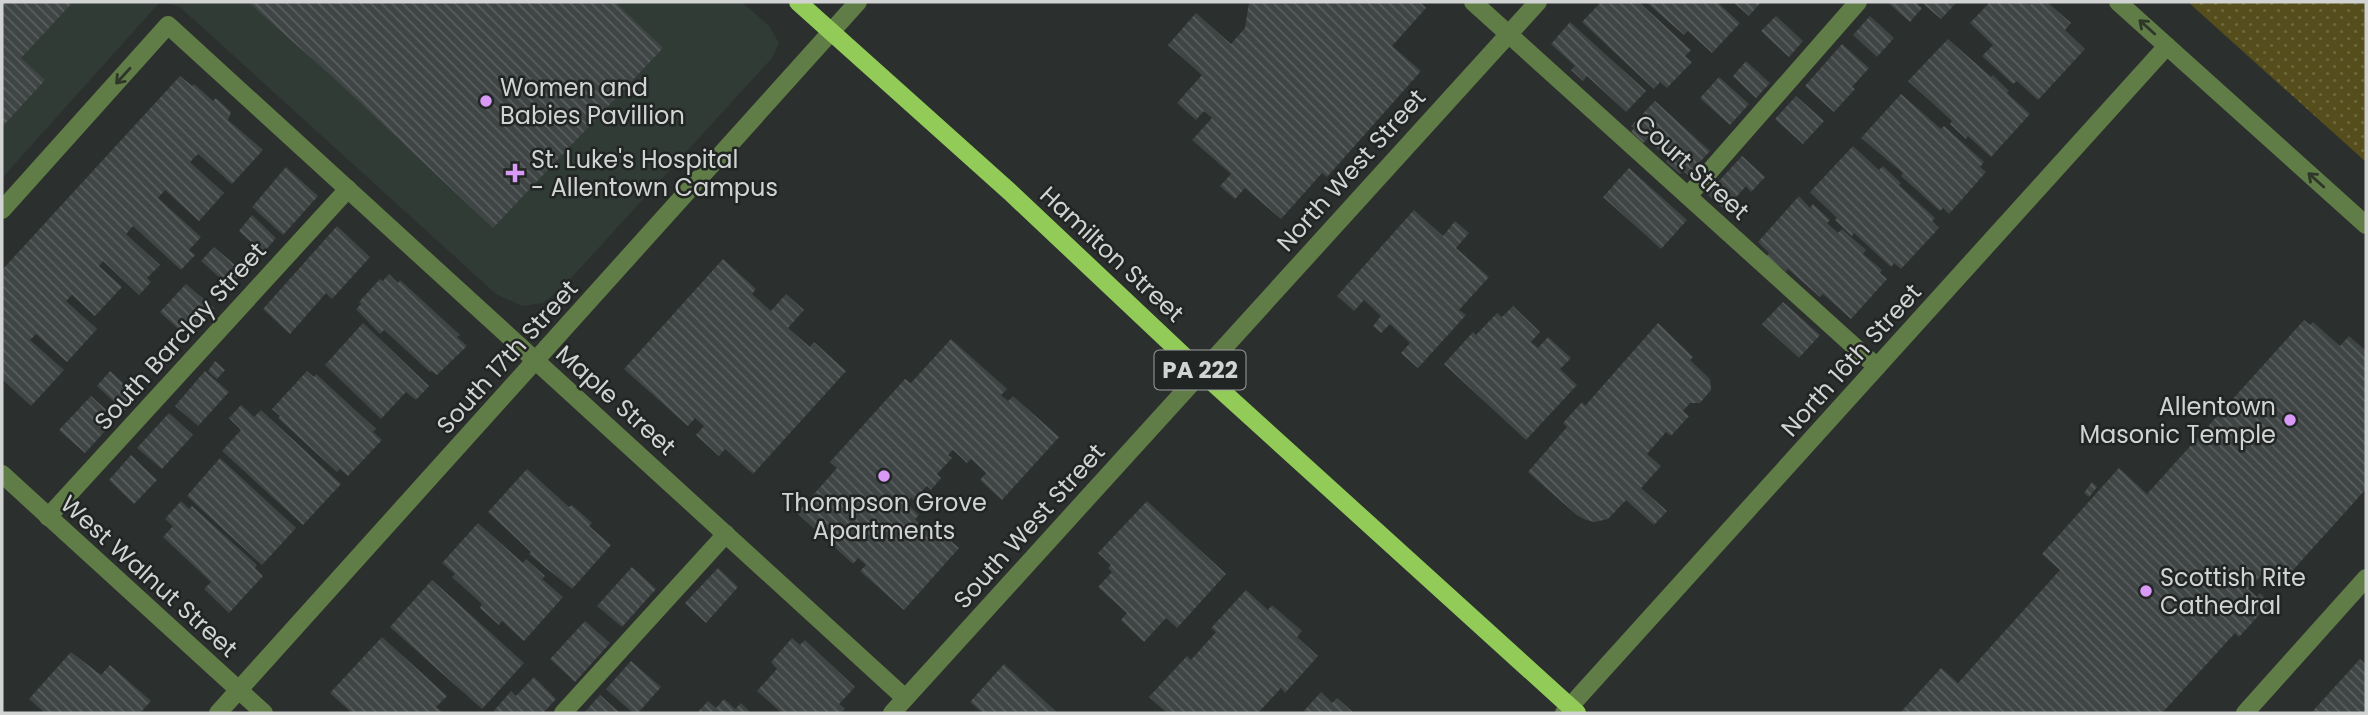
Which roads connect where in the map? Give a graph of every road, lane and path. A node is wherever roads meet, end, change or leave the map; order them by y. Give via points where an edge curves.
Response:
1 (798, 2) edge
2 (858, 2) edge
3 (1473, 2) edge
4 (1538, 2) edge
5 (1858, 2) edge
6 (2119, 2) edge
7 (831, 32) junction
8 (1509, 34) junction
9 (2167, 46) junction
10 (348, 189) junction
11 (1688, 196) junction
12 (2, 210) edge
13 (2366, 225) edge
14 (536, 361) junction
15 (1877, 367) junction
16 (1201, 372) junction
17 (2, 474) edge
18 (48, 517) junction
19 (726, 534) junction
20 (2366, 578) edge
21 (239, 690) junction
22 (905, 698) junction
23 (1571, 711) edge
24 (2253, 711) edge
25 (218, 713) edge
26 (264, 713) edge
27 (563, 713) edge
28 (892, 713) edge

1 - 7 main road, Hamilton Street / PA 222
2 - 7 street, South 17th Street
3 - 8 street, Court Street
4 - 8 street, North West Street
5 - 11 street
9 -> 6 street
7 - 14 street, South 17th Street
7 - 16 main road, Hamilton Street / PA 222
8 - 11 street, Court Street
8 - 16 street, North West Street
13 -> 9 street
9 - 15 street, North 16th Street
10 -> 12 street, Maple Street via 168,25
10 - 14 street, Maple Street
10 - 18 street, South Barclay Street
11 - 15 street, Court Street
14 - 19 street, Maple Street
14 - 21 street, South 17th Street
15 - 23 street, North 16th Street
16 - 22 street, South West Street
16 - 23 main road, Hamilton Street / PA 222
17 - 18 street, West Walnut Street
18 - 21 street, West Walnut Street
19 - 22 street, Maple Street
19 - 27 street
20 - 24 street
21 - 25 street, South 17th Street
21 - 26 street, West Walnut Street
22 - 28 street, South West Street

